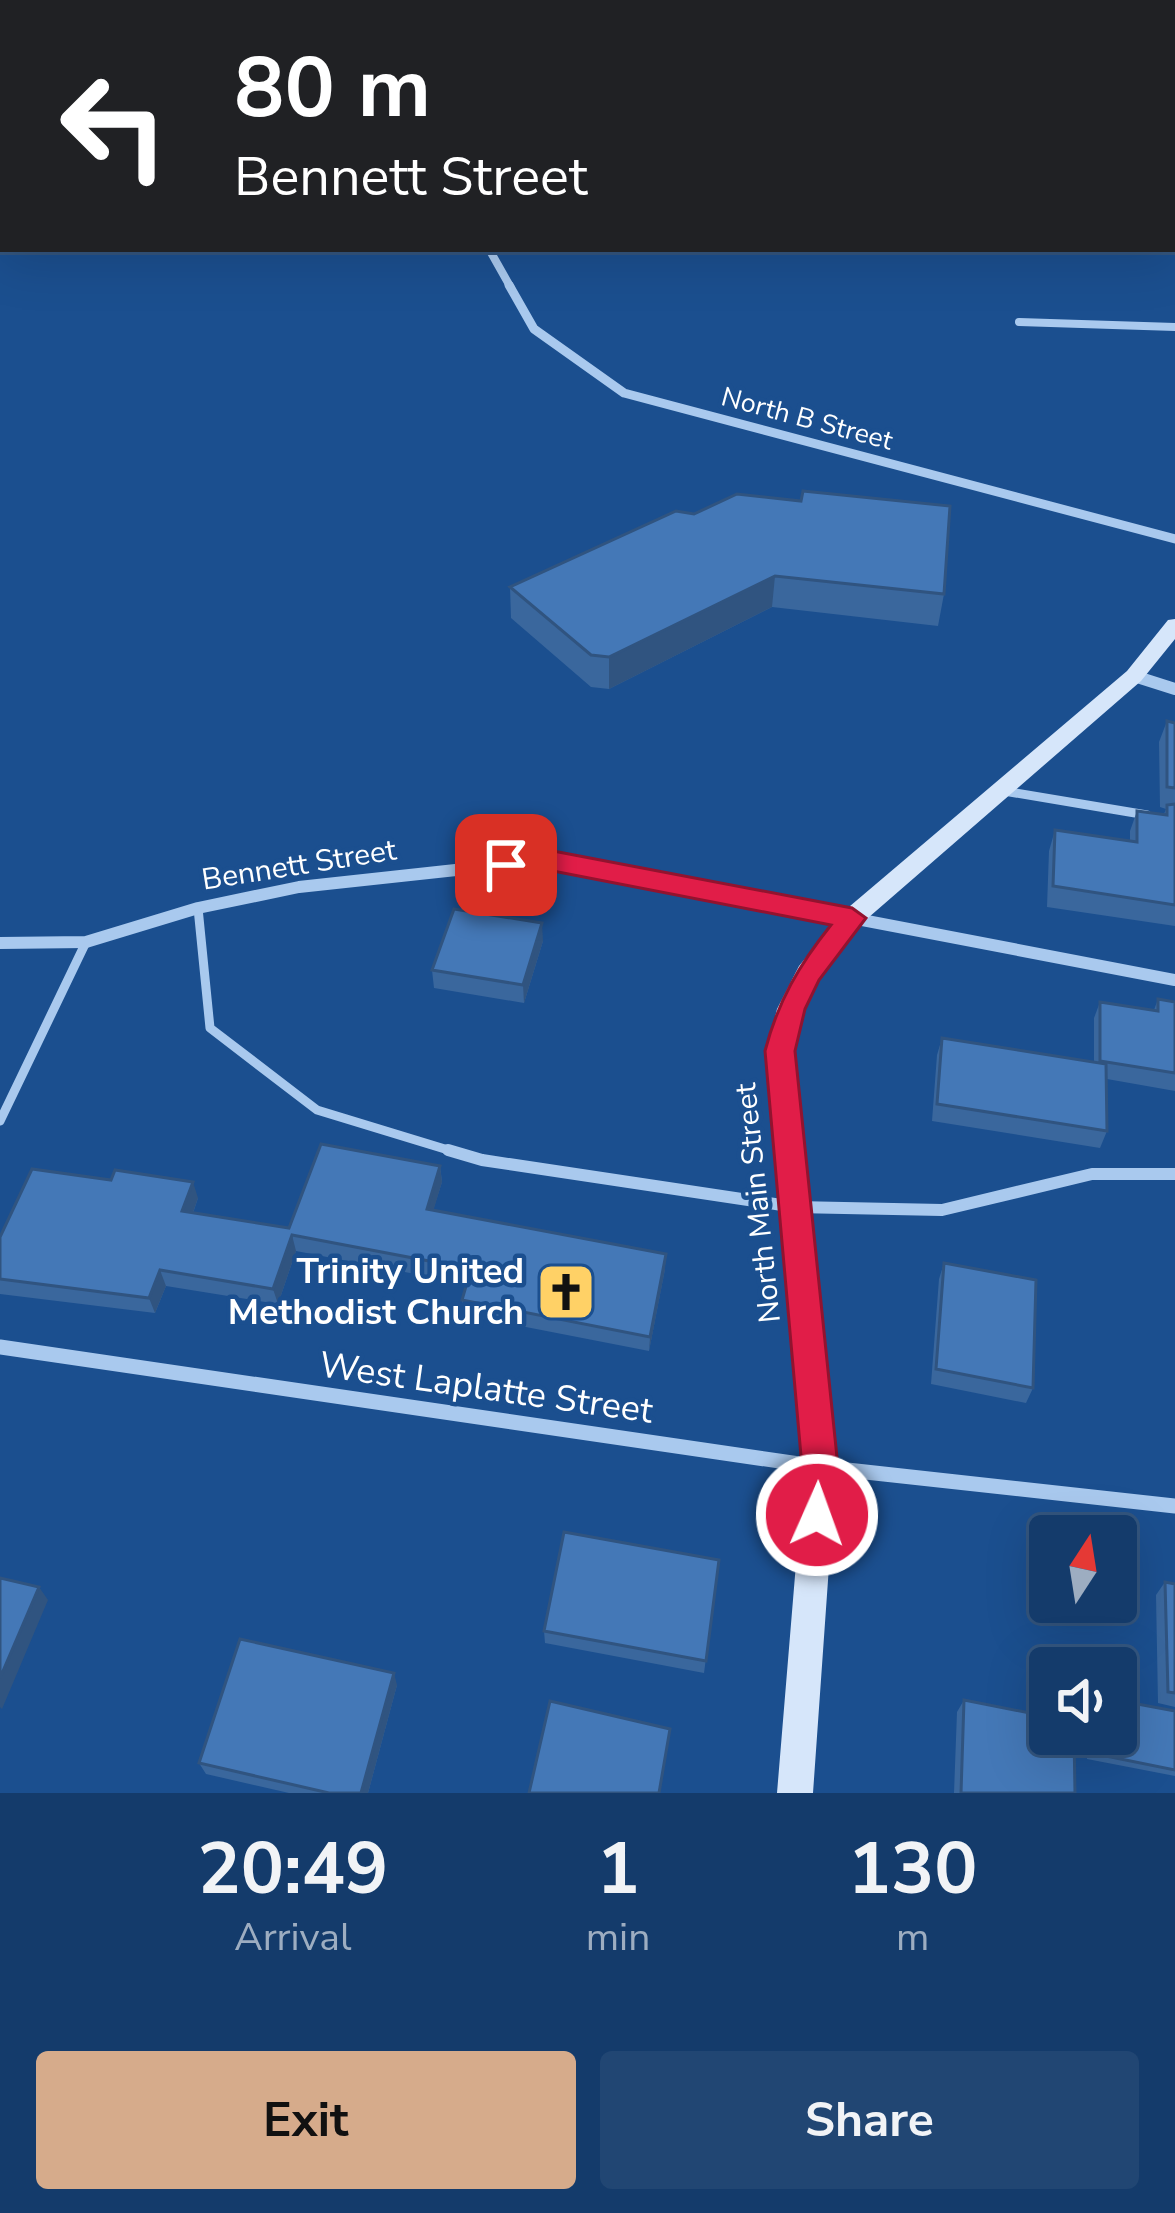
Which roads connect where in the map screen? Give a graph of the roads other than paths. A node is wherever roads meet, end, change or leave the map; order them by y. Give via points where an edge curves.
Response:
1 (491, 252) edge
2 (1019, 322) dead end
3 (1175, 327) edge
4 (1175, 539) edge
5 (1175, 626) edge
6 (1133, 676) junction
7 (1175, 688) edge
8 (1004, 791) junction
9 (1154, 816) edge
10 (198, 908) junction
11 (852, 918) junction
12 (86, 942) junction
13 (0, 943) edge
14 (1175, 980) edge
15 (0, 1121) edge
16 (1175, 1174) edge
17 (795, 1207) junction
18 (0, 1347) edge
19 (820, 1467) junction
20 (1175, 1506) edge
21 (795, 1793) edge

1 - 4 street, North B Street via 534,329 624,393
2 - 3 lane
5 - 6 main road, North Main Street
6 - 7 street
6 - 8 main road, North Main Street
8 - 9 lane
8 - 11 main road, North Main Street
10 - 11 street, Bennett Street via 299,886 548,860
10 - 12 street, Bennett Street
10 - 17 lane via 210,1028 317,1110 482,1160
11 - 14 street, Bennett Street
11 - 17 main road, North Main Street via 808,974 780,1051
12 - 13 street, Bennett Street
12 - 15 lane
16 - 17 lane via 1092,1174 942,1210
17 - 19 main road, North Main Street
18 - 19 street, West Laplatte Street
19 - 20 street, West Laplatte Street
19 - 21 main road, North Main Street

